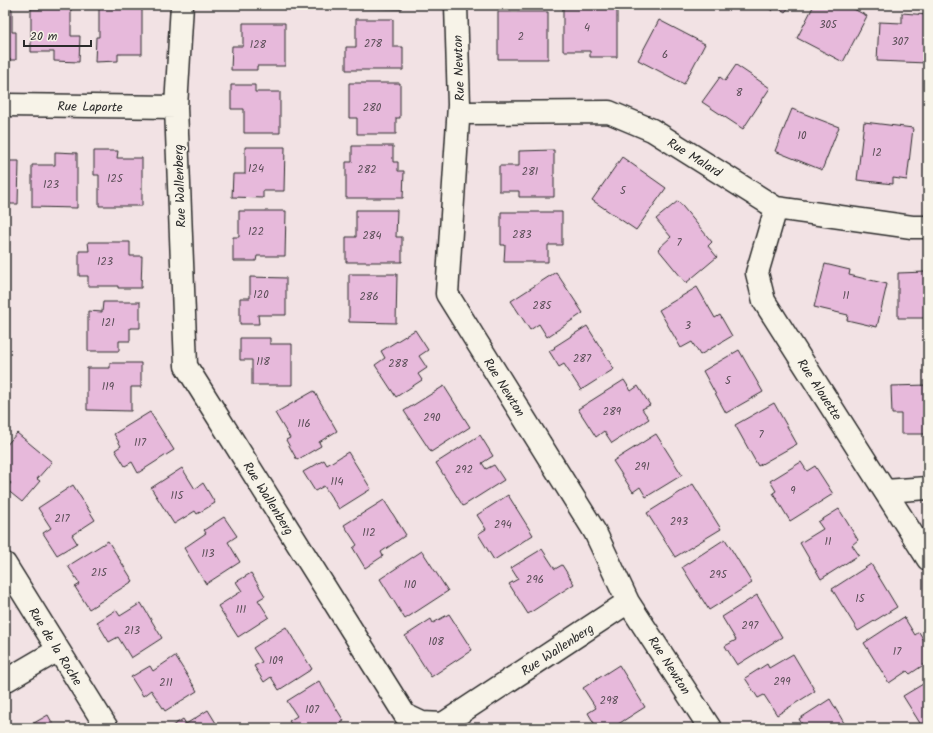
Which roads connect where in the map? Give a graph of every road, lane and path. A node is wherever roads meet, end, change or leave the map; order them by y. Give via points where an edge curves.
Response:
1 (182, 5) edge
2 (456, 5) edge
3 (5, 105) edge
4 (176, 107) junction
5 (459, 113) junction
6 (776, 208) junction
7 (928, 227) edge
8 (928, 488) edge
9 (885, 491) junction
10 (928, 559) edge
11 (5, 564) edge
12 (628, 602) junction
13 (58, 650) junction
14 (5, 681) edge
15 (107, 728) edge
16 (710, 728) edge

1 - 4 street, Rue Wallenberg
2 - 5 street, Rue Newton
3 - 4 street, Rue Laporte
4 - 12 street, Rue Wallenberg via 186,366 405,715 422,722 443,724
5 - 6 street, Rue Malard via 609,112 652,130
5 - 12 street, Rue Newton via 447,294 595,532
6 - 7 street, Rue Malard
6 - 9 street, Rue Alouette via 757,273 764,301
8 - 9 street
9 - 10 street, Rue Alouette
11 - 13 street, Rue de la Roche
12 - 16 street, Rue Newton
13 - 14 street
13 - 15 street, Rue de la Roche

